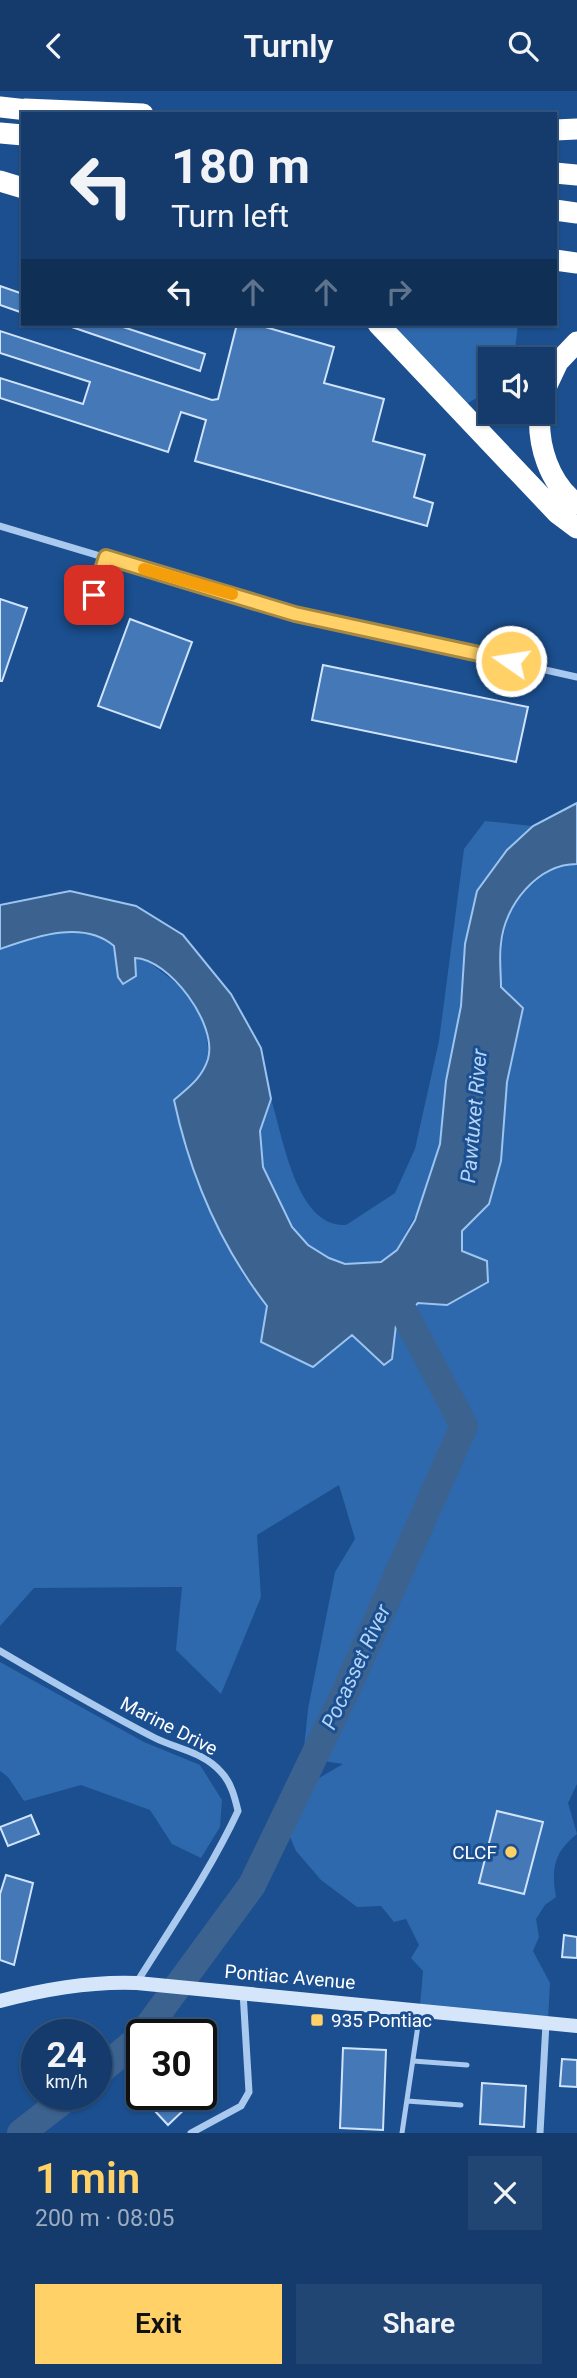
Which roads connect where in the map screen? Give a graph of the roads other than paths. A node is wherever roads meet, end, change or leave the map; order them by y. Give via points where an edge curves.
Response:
1 (0, 107) edge
2 (25, 109) junction
3 (44, 112) edge
4 (96, 112) edge
5 (577, 129) edge
6 (557, 130) edge
7 (0, 133) edge
8 (21, 135) edge
9 (557, 173) edge
10 (577, 176) edge
11 (0, 181) edge
12 (21, 186) edge
13 (557, 209) edge
14 (577, 213) edge
15 (557, 260) edge
16 (577, 263) edge
17 (380, 326) edge
18 (577, 342) edge
19 (555, 368) edge
20 (540, 424) edge
21 (577, 505) edge
22 (0, 526) edge
23 (577, 528) edge
24 (106, 557) junction
25 (94, 595) dead end
26 (577, 677) edge
27 (0, 1651) edge
28 (137, 1983) junction
29 (243, 1992) junction
30 (0, 2001) edge
31 (420, 2009) junction
32 (546, 2022) junction
33 (577, 2025) edge
34 (413, 2061) junction
35 (467, 2065) dead end
36 (407, 2101) junction
37 (461, 2105) dead end
38 (191, 2133) edge
39 (402, 2133) edge
40 (540, 2133) edge

1 - 2 highway
2 - 3 highway
2 - 4 highway
5 - 6 highway
7 - 8 highway
9 - 10 highway
11 - 12 highway
13 - 14 highway
15 - 16 highway
17 - 23 highway via 557,513
18 - 19 highway
20 - 21 highway via 547,462
22 - 24 street
24 - 25 lane
24 - 26 street via 295,614
27 - 28 street, Marine Drive via 118,1719 204,1757 222,1772 233,1791 238,1811 230,1829
28 - 29 main road, Pontiac Avenue
28 - 30 main road, Pontiac Avenue via 84,1984
29 - 31 main road, Pontiac Avenue
29 - 38 street via 250,2092 241,2106
31 - 32 main road, Pontiac Avenue
31 - 34 lane
32 - 33 main road, Pontiac Avenue
32 - 40 street
34 - 35 lane
34 - 36 lane
36 - 37 lane
36 - 39 lane

